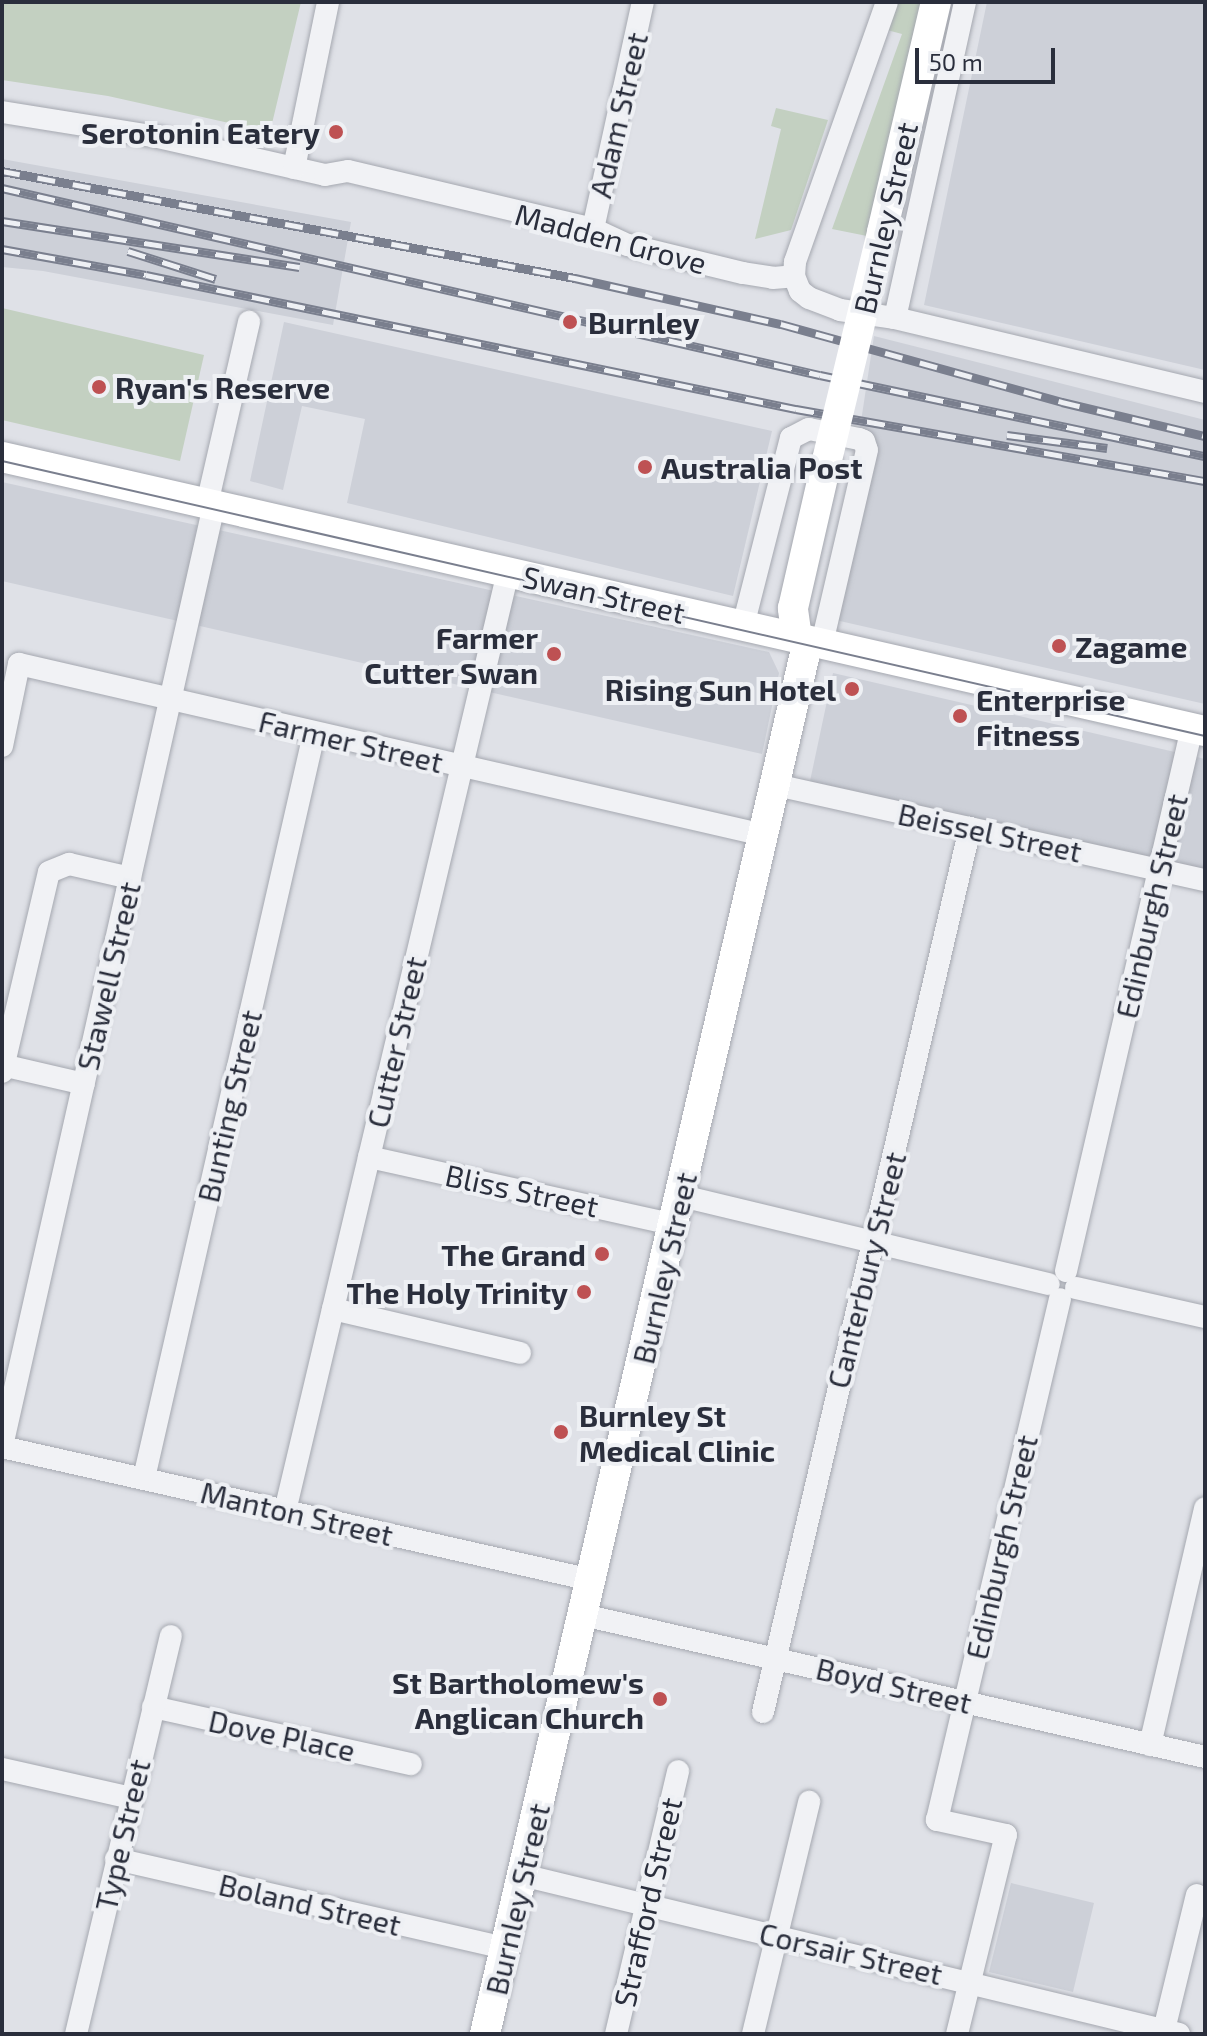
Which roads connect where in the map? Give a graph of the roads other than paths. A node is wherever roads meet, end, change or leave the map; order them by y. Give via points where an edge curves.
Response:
1 (328, 2) edge
2 (643, 2) edge
3 (887, 2) edge
4 (936, 2) edge
5 (965, 2) edge
6 (2, 112) edge
7 (294, 168) junction
8 (593, 229) junction
9 (794, 276) junction
10 (895, 318) junction
11 (249, 322) dead end
12 (1205, 392) edge
13 (2, 457) edge
14 (210, 504) junction
15 (508, 572) junction
16 (743, 626) junction
17 (809, 641) junction
18 (170, 699) junction
19 (1198, 730) edge
20 (314, 734) junction
21 (2, 746) edge
22 (461, 766) junction
23 (776, 785) junction
24 (970, 828) junction
25 (764, 835) junction
26 (1159, 869) junction
27 (130, 878) junction
28 (1205, 880) edge
29 (3, 1067) edge
30 (84, 1084) junction
31 (369, 1157) junction
32 (679, 1210) junction
33 (874, 1243) junction
34 (1063, 1286) junction
35 (333, 1309) junction
36 (1205, 1317) edge
37 (520, 1353) dead end
38 (2, 1447) edge
39 (144, 1478) junction
40 (1205, 1508) edge
41 (285, 1511) junction
42 (591, 1580) junction
43 (583, 1615) junction
44 (171, 1636) dead end
45 (774, 1657) junction
46 (965, 1701) junction
47 (153, 1707) junction
48 (763, 1712) dead end
49 (1150, 1745) junction
50 (1205, 1757) edge
51 (411, 1764) dead end
52 (2, 1769) edge
53 (678, 1771) dead end
54 (132, 1798) junction
55 (809, 1802) dead end
56 (116, 1859) junction
57 (522, 1875) junction
58 (1197, 1895) dead end
59 (645, 1904) junction
60 (777, 1936) junction
61 (505, 1948) junction
62 (969, 1982) junction
63 (1169, 2033) edge
64 (76, 2034) edge
65 (485, 2034) edge
66 (616, 2034) edge
67 (753, 2034) edge
68 (957, 2034) edge

1 - 7 street
2 - 8 street, Adam Street
3 - 9 street, Burnley Street
4 - 17 main road, Burnley Street, bridge via 793,608
5 - 10 street, Burnley Street
6 - 7 street, Madden Grove via 115,128
7 - 8 street, Madden Grove via 325,175 348,171
8 - 9 street, Madden Grove via 628,245 743,273
9 - 10 street via 803,294 820,303
10 - 12 street
11 - 14 street, Stawell Street
13 - 14 main road, Swan Street
14 - 15 main road, Swan Street
14 - 18 street, Stawell Street
15 - 16 main road, Swan Street
15 - 22 street, Cutter Street
16 - 17 main road, Swan Street
16 - 17 street, Burnley Street via 791,438 809,429 859,439 867,450
17 - 19 main road, Swan Street
17 - 23 main road, Burnley Street
18 - 20 street, Farmer Street
18 - 21 street, Farmer Street via 19,664
18 - 27 street, Stawell Street
19 - 26 street, Edinburgh Street
20 - 22 street, Farmer Street
20 - 39 street, Bunting Street
22 - 25 street, Farmer Street
22 - 31 street, Cutter Street
23 - 24 street, Beissel Street
23 - 25 main road, Burnley Street
24 - 26 street, Beissel Street
24 - 33 street, Canterbury Street
25 - 32 main road, Burnley Street
26 - 28 street, Beissel Street
26 - 34 street, Edinburgh Street
27 - 29 street via 69,864 49,872
27 - 30 street, Stawell Street
29 - 30 street
30 - 38 street, Stawell Street
31 - 32 street, Bliss Street
31 - 35 street, Cutter Street
32 - 33 street, Bliss Street
32 - 42 main road, Burnley Street
33 - 34 street, Bliss Street
33 - 45 street, Canterbury Street
34 - 36 street, Bliss Street
34 - 46 street, Edinburgh Street
35 - 37 street
35 - 41 street, Cutter Street
38 - 39 street, Manton Street
39 - 41 street, Manton Street
40 - 49 street
41 - 42 street, Manton Street
42 - 43 main road, Burnley Street
43 - 45 street, Boyd Street
43 - 57 main road, Burnley Street
44 - 47 street, Type Street
45 - 46 street, Boyd Street
45 - 48 street, Canterbury Street
46 - 49 street, Boyd Street
46 - 62 street, Edinburgh Street via 937,1820 1006,1835
47 - 51 street, Dove Place
47 - 54 street, Type Street
49 - 50 street, Boyd Street
52 - 54 street
53 - 59 street, Strafford Street
54 - 56 street, Type Street
55 - 60 street
56 - 61 street, Boland Street
56 - 64 street, Type Street
57 - 59 street, Corsair Street
57 - 61 main road, Burnley Street
58 - 63 street
59 - 60 street, Corsair Street
59 - 66 street, Strafford Street
60 - 62 street, Corsair Street
60 - 67 street
61 - 65 main road, Burnley Street
62 - 63 street, Corsair Street
62 - 68 street

